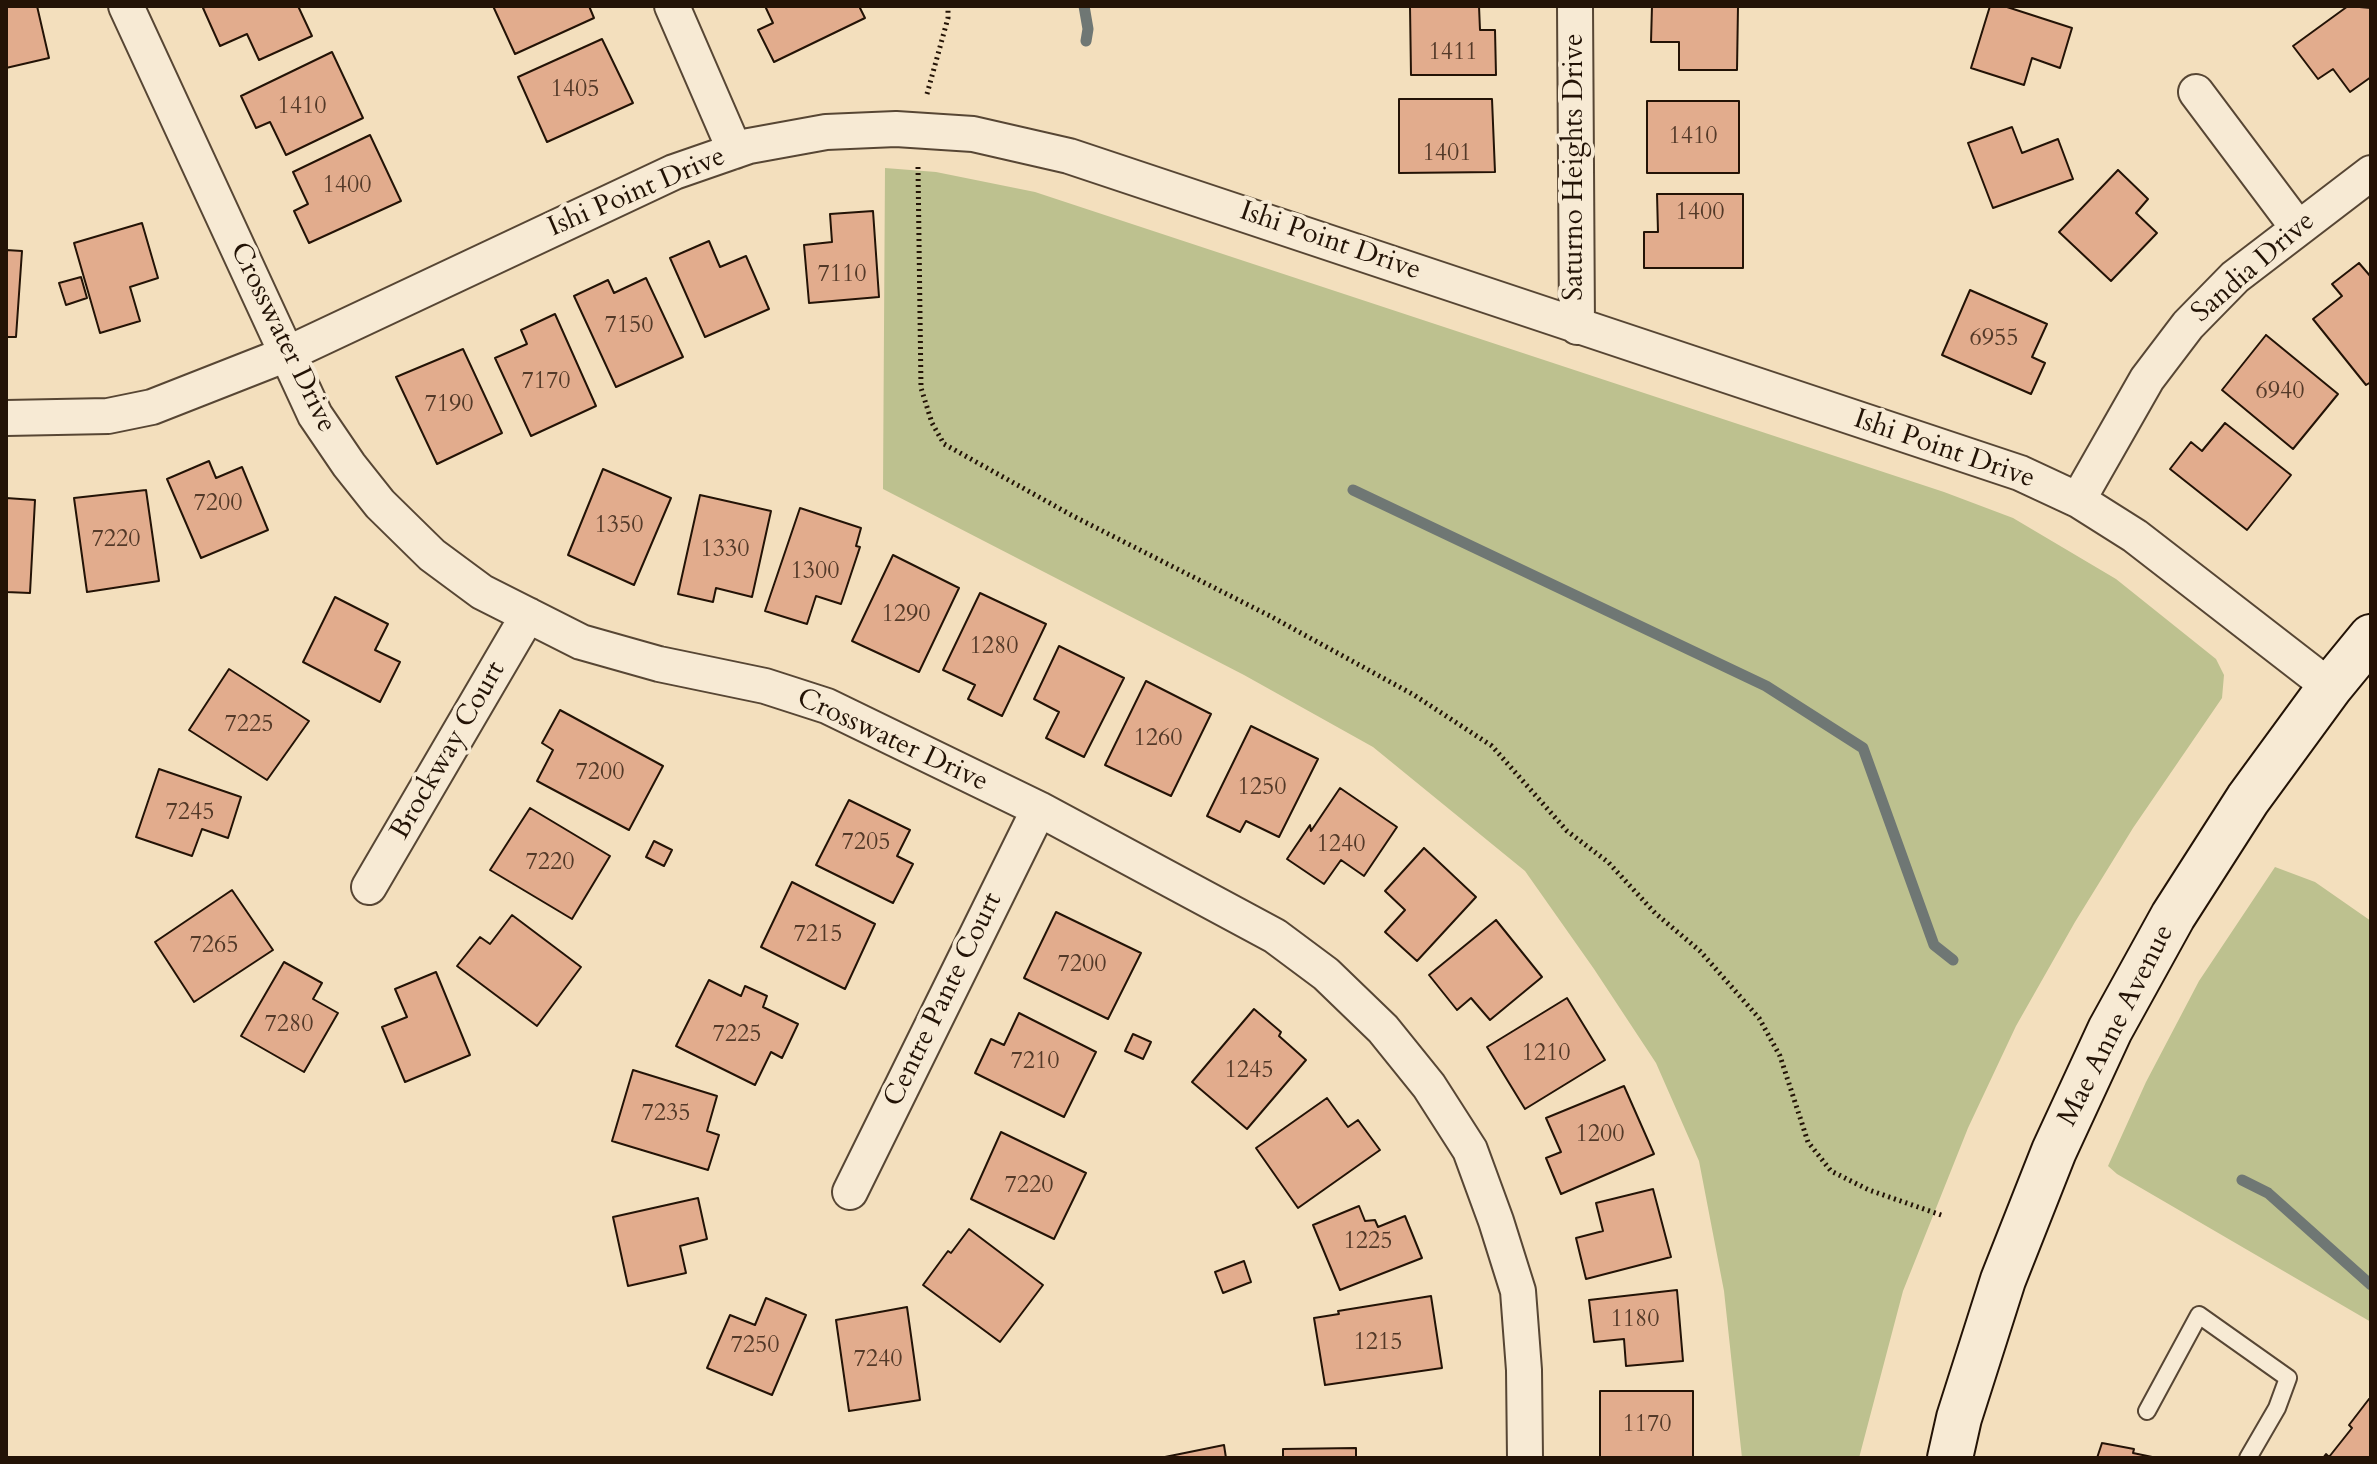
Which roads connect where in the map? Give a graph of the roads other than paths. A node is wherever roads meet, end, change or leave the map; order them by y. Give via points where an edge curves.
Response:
1 (126, 6) edge
2 (672, 6) edge
3 (1575, 6) edge
4 (2196, 92) dead end
5 (735, 151) junction
6 (2371, 173) edge
7 (2298, 228) junction
8 (1577, 327) junction
9 (287, 354) junction
10 (6, 418) edge
11 (2078, 500) junction
12 (528, 615) junction
13 (2371, 637) edge
14 (2330, 687) junction
15 (1039, 809) junction
16 (369, 887) dead end
17 (850, 1192) dead end
18 (2147, 1411) dead end
19 (1525, 1458) edge
20 (1950, 1458) edge
21 (2248, 1458) edge

1 - 9 street, Crosswater Drive
2 - 5 street
3 - 8 street, Saturno Heights Drive
4 - 7 street
5 - 8 street, Ishi Point Drive via 826,132 973,134 1069,156
5 - 9 street, Ishi Point Drive via 674,172
6 - 7 street, Sandia Drive
7 - 11 street, Sandia Drive via 2235,277 2188,325 2147,379
8 - 11 street, Ishi Point Drive via 2020,473
9 - 10 street, Ishi Point Drive via 152,407 108,416
9 - 12 street, Crosswater Drive via 315,415 380,504 432,555 482,592
11 - 14 street, Ishi Point Drive via 2135,536
12 - 15 street, Crosswater Drive via 581,642 827,706
12 - 16 street, Brockway Court
13 - 14 main road, Mae Anne Avenue
14 - 20 main road, Mae Anne Avenue via 2248,799 2173,916 2110,1030 2003,1280
15 - 17 street, Centre Pante Court
15 - 19 street, Crosswater Drive via 1275,936 1326,974 1383,1029 1429,1086 1470,1150 1518,1291
18 - 21 lane via 2199,1315 2288,1378

